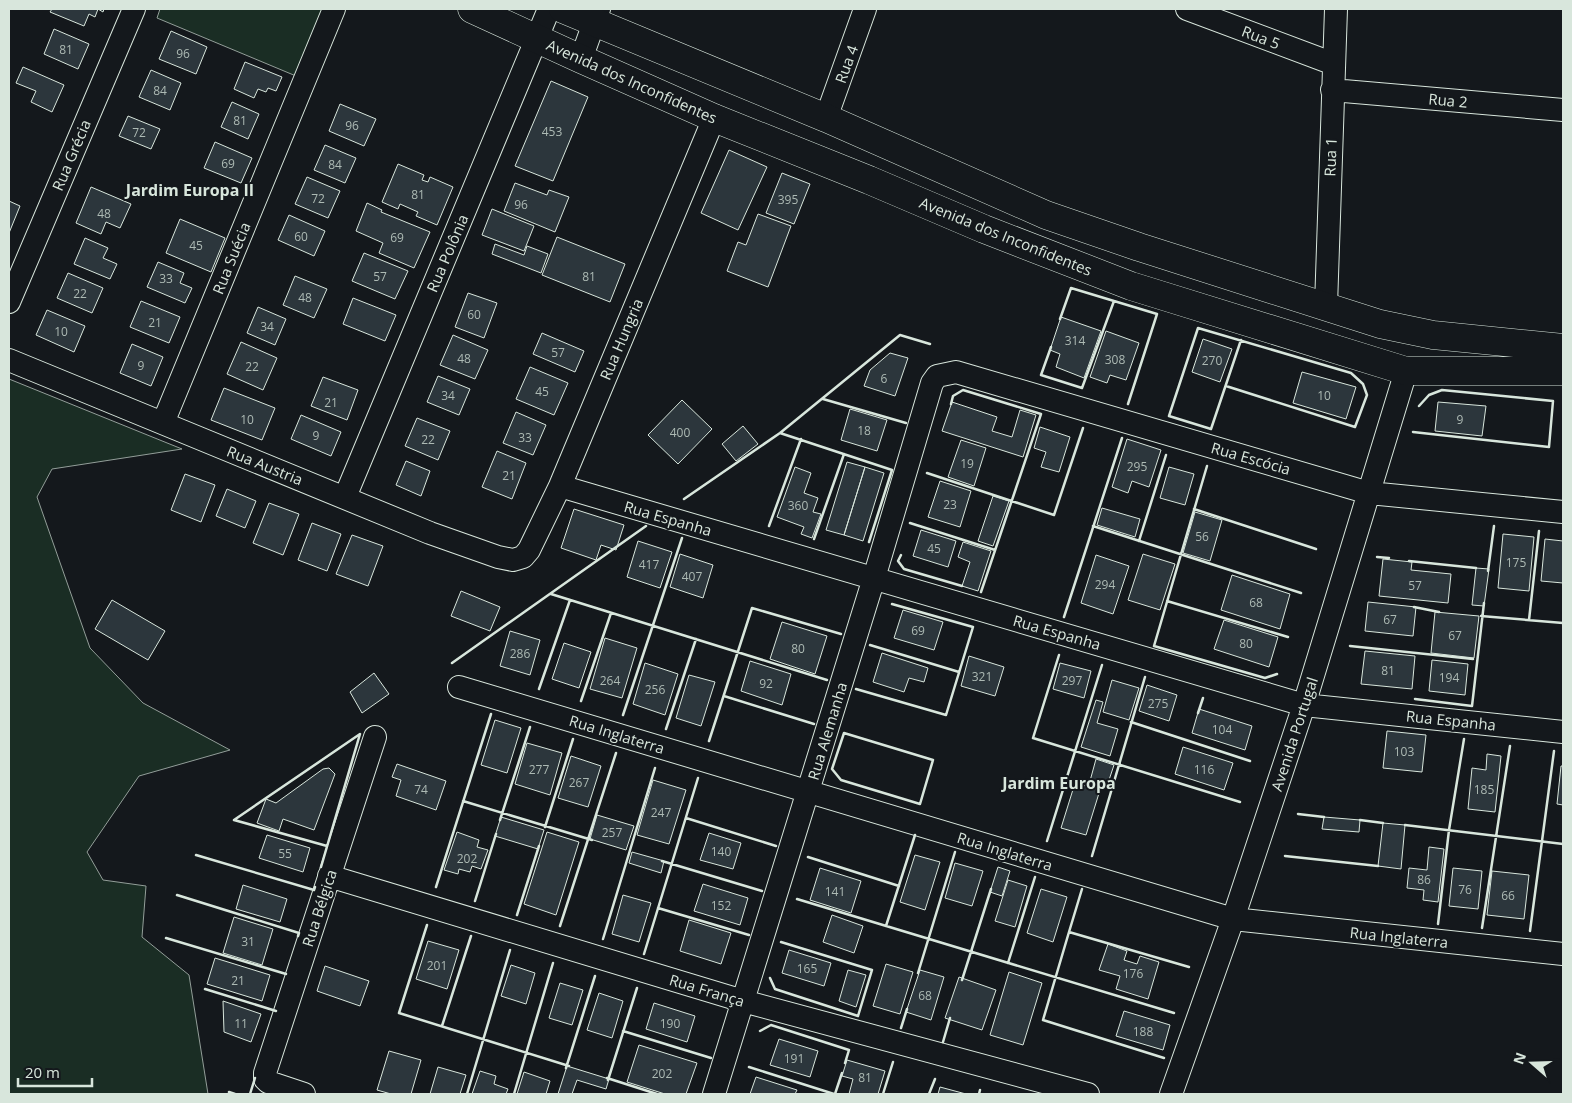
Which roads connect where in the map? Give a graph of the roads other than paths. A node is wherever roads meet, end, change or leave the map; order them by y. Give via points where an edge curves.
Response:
1 (134, 9) edge
2 (334, 9) edge
3 (472, 9) edge
4 (549, 9) edge
5 (563, 9) edge
6 (865, 9) edge
7 (1187, 9) edge
8 (1336, 9) edge
9 (597, 15) edge
10 (536, 38) junction
11 (581, 59) junction
12 (1334, 64) junction
13 (1332, 90) junction
14 (1563, 110) edge
15 (714, 118) junction
16 (826, 118) junction
17 (9, 302) edge
18 (1326, 306) junction
19 (1563, 348) edge
20 (9, 360) edge
21 (1406, 371) junction
22 (1563, 371) edge
23 (945, 373) joint
24 (163, 423) junction
25 (560, 486) junction
26 (1369, 492) junction
27 (345, 497) junction
28 (1563, 512) edge
29 (523, 557) joint
30 (874, 578) junction
31 (459, 687) dead end
32 (1304, 705) junction
33 (1563, 732) edge
34 (375, 737) dead end
35 (808, 792) junction
36 (329, 876) junction
37 (1233, 919) junction
38 (1563, 954) edge
39 (743, 1001) junction
40 (304, 1094) edge
41 (714, 1094) edge
42 (1088, 1094) edge
43 (1171, 1094) edge

1 - 17 street, Rua Grécia
2 - 24 street, Rua Suécia
3 - 10 street, Avenida dos Inconfidentes
4 - 10 street, Rua Polônia
5 - 9 street
6 - 16 street, Rua 4
7 - 12 street, Rua 5
8 - 12 street, Rua 1
9 - 11 street
9 - 16 street
10 - 11 street, Avenida dos Inconfidentes
10 - 27 street, Rua Polônia
11 - 15 street, Avenida dos Inconfidentes
12 - 13 street, Rua 1
13 - 14 street, Rua 2
13 - 18 street, Rua 1
15 - 21 street, Avenida dos Inconfidentes via 1131,286
15 - 25 street, Rua Hungria
16 - 18 street via 1046,215
18 - 19 street via 1380,324 1433,335
20 - 24 street, Rua Austria
21 - 22 street, Avenida dos Inconfidentes
21 - 26 street, Avenida Portugal
23 - 26 street, Rua Escócia via 956,372
23 - 30 street, Rua Alemanha via 932,383
24 - 27 street, Rua Austria
25 - 29 street, Rua Hungria
25 - 30 street, Rua Espanha
26 - 28 street, Rua Escócia
26 - 32 street, Avenida Portugal
27 - 29 street, Rua Austria via 498,557 513,560
30 - 32 street, Rua Espanha
30 - 35 street, Rua Alemanha
31 - 35 street, Rua Inglaterra
32 - 33 street, Rua Espanha
32 - 37 street, Avenida Portugal
34 - 36 street, Rua Bélgica
35 - 37 street, Rua Inglaterra
35 - 39 street, Rua Alemanha
36 - 39 street, Rua França
36 - 40 street, Rua Bélgica via 265,1073 265,1079 272,1084
37 - 38 street, Rua Inglaterra
37 - 43 street, Avenida Portugal
39 - 41 street, Rua Alemanha
39 - 42 street, Rua França

